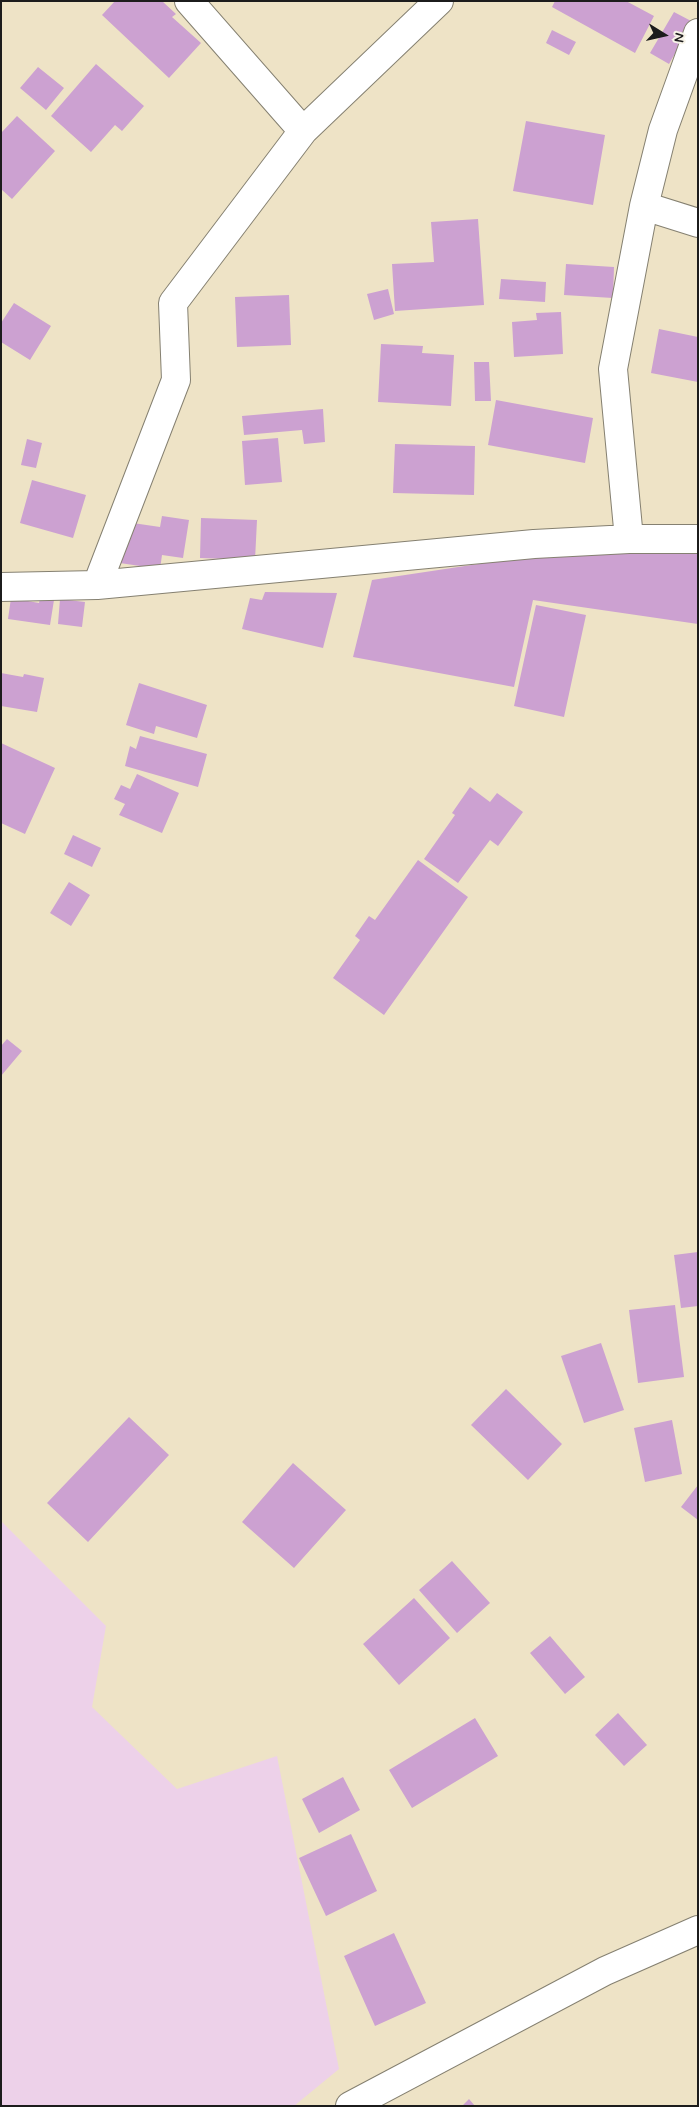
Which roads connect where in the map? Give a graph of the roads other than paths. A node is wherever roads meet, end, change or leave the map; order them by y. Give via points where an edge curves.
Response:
1 (189, 1) edge
2 (439, 1) edge
3 (698, 33) edge
4 (303, 131) junction
5 (644, 206) junction
6 (698, 223) edge
7 (629, 539) junction
8 (698, 539) edge
9 (97, 585) junction
10 (1, 587) edge
11 (698, 1930) edge
12 (350, 2106) edge

1 - 4 street
2 - 4 street
3 - 5 street via 663,130
4 - 9 street via 173,304 176,380
5 - 6 street
5 - 7 street via 613,369
7 - 8 street
7 - 9 street via 534,544
9 - 10 street
11 - 12 street via 605,1971

